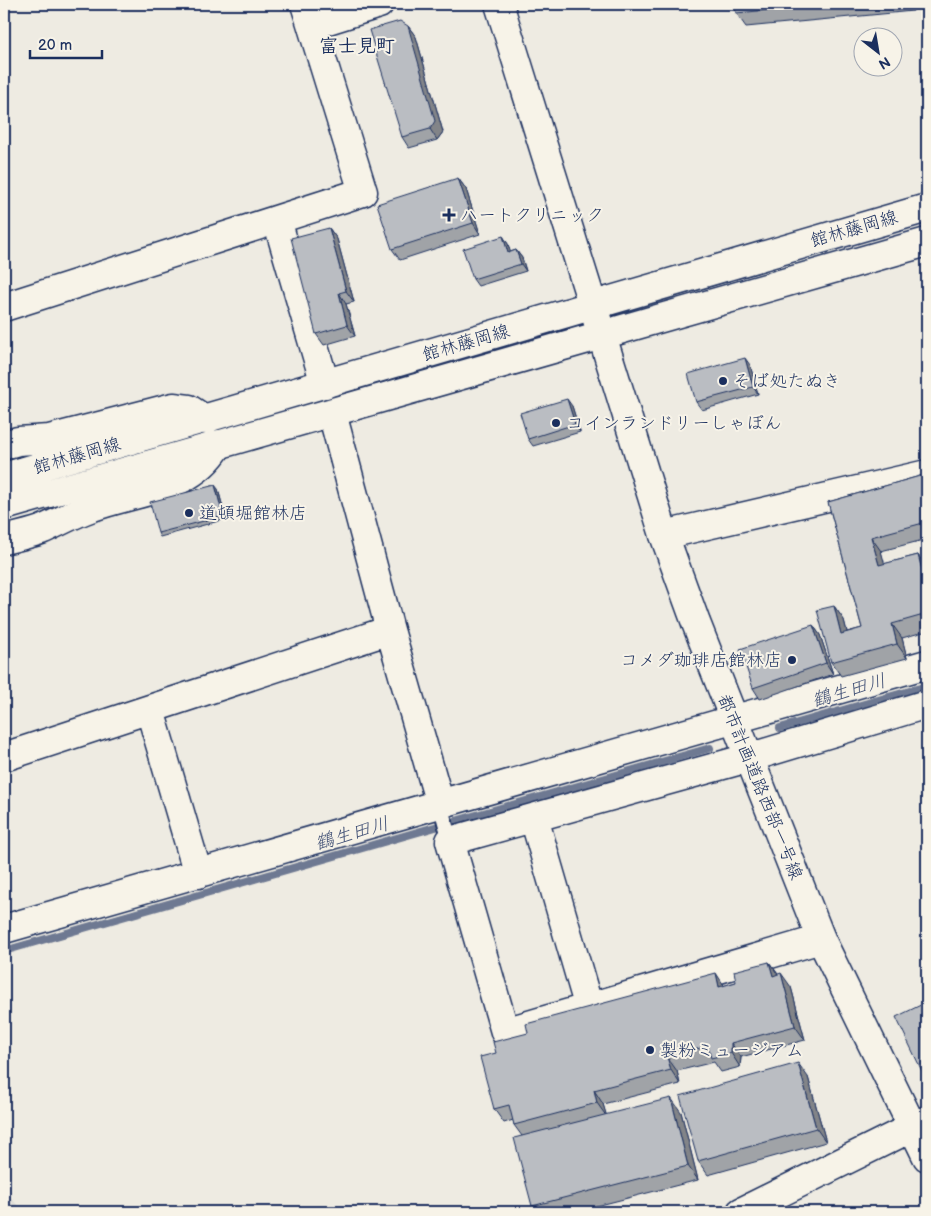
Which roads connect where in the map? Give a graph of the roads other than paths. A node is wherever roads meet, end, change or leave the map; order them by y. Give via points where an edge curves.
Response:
1 (379, 4) edge
2 (499, 4) edge
3 (309, 14) edge
4 (927, 208) edge
5 (277, 220) junction
6 (927, 242) edge
7 (592, 306) junction
8 (4, 307) edge
9 (601, 334) junction
10 (325, 384) junction
11 (332, 413) junction
12 (206, 420) junction
13 (219, 444) junction
14 (4, 445) edge
15 (927, 474) edge
16 (4, 477) edge
17 (4, 506) edge
18 (664, 535) junction
19 (4, 540) edge
20 (390, 630) junction
21 (927, 664) edge
22 (927, 704) edge
23 (150, 710) junction
24 (732, 718) junction
25 (4, 757) edge
26 (748, 758) junction
27 (441, 809) junction
28 (534, 818) junction
29 (449, 836) junction
30 (198, 874) junction
31 (4, 929) edge
32 (821, 939) junction
33 (589, 1008) junction
34 (920, 1124) edge
35 (927, 1157) edge
36 (742, 1212) edge

1 - 3 street
2 - 7 street, 都市計画道路西部一号線
3 - 5 street via 363,192
4 - 7 street, 館林藤岡線
5 - 8 street
5 - 10 street
6 - 9 street, 館林藤岡線
7 - 9 street, 都市計画道路西部一号線
7 - 10 street, 館林藤岡線
9 - 11 street, 館林藤岡線
9 - 18 street, 都市計画道路西部一号線
10 - 12 street, 館林藤岡線
11 - 13 street, 館林藤岡線
11 - 20 street
12 - 14 street via 189,409 173,407 49,439
12 - 16 street, 館林藤岡線
13 - 17 street, 館林藤岡線
13 - 19 street via 199,470 180,481 90,508 41,530
15 - 18 street
18 - 24 street, 都市計画道路西部一号線
20 - 23 street
20 - 27 street
21 - 24 street
22 - 26 street
23 - 25 street
23 - 30 street
24 - 26 street, 都市計画道路西部一号線
24 - 27 street
26 - 28 street
26 - 32 street, 都市計画道路西部一号線
27 - 29 lane
27 - 30 street
28 - 29 street
28 - 33 street
29 - 33 street via 505,1032
30 - 31 street
32 - 33 street
32 - 34 street, 都市計画道路西部一号線
34 - 35 street, 都市計画道路西部一号線
34 - 36 street

